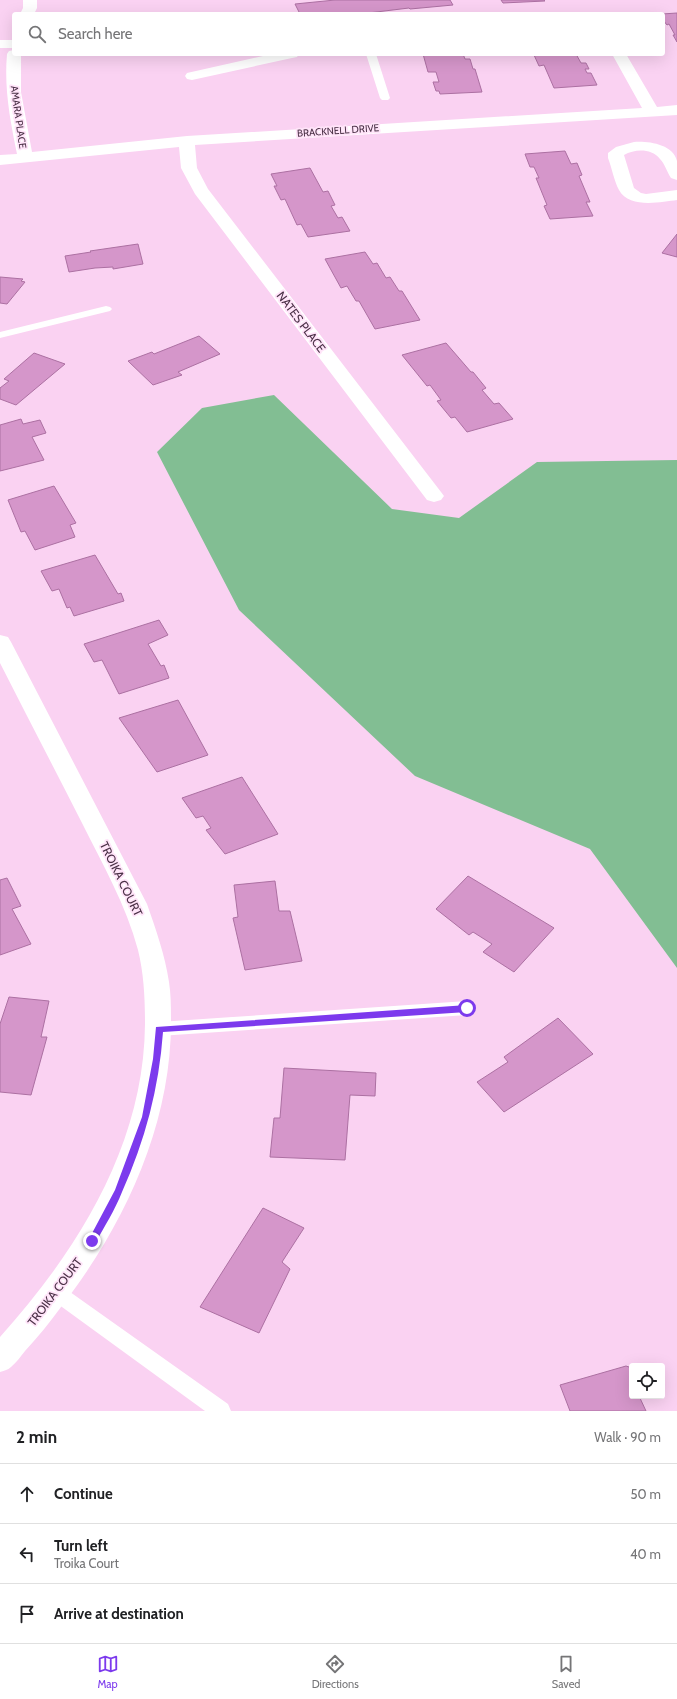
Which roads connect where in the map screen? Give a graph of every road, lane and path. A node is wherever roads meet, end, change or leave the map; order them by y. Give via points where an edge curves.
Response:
1 (30, 0) edge
2 (28, 12) edge
3 (0, 44) edge
4 (12, 44) edge
5 (14, 56) edge
6 (283, 56) edge
7 (372, 56) edge
8 (619, 56) edge
9 (192, 76) dead end
10 (385, 98) dead end
11 (677, 110) edge
12 (652, 112) junction
13 (186, 141) junction
14 (25, 156) junction
15 (0, 160) edge
16 (677, 175) edge
17 (677, 195) edge
18 (106, 309) dead end
19 (0, 335) edge
20 (434, 496) dead end
21 (0, 642) edge
22 (467, 1008) dead end
23 (159, 1029) junction
24 (57, 1293) junction
25 (0, 1358) edge
26 (221, 1411) edge

1 - 2 street
3 - 4 street
5 - 14 street, AMARA PLACE via 16,110
6 - 9 street
7 - 10 lane
8 - 12 street
11 - 12 street, BRACKNELL DRIVE
12 - 13 street, BRACKNELL DRIVE
13 - 14 street, BRACKNELL DRIVE
13 - 20 street, NATES PLACE via 185,155 190,174 201,191
14 - 15 street, BRACKNELL DRIVE
16 - 17 street via 666,155 657,149 635,146 622,148 616,153 627,190 635,196 646,199
18 - 19 lane
21 - 23 street, TROIKA COURT via 135,904 149,942 158,994
22 - 23 lane
23 - 24 street, TROIKA COURT via 157,1059 146,1117 119,1192 92,1241
24 - 25 street, TROIKA COURT via 29,1328
24 - 26 lane

